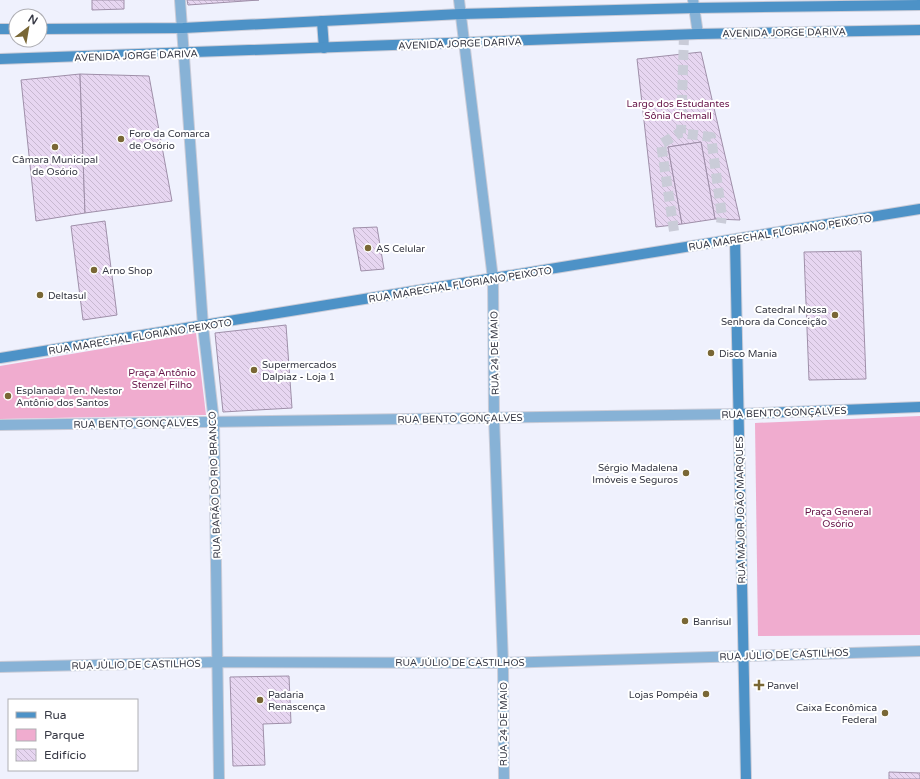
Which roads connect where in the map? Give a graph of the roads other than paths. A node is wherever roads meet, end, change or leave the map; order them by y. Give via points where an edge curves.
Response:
1 (180, 0) edge
2 (459, 0) edge
3 (693, 4) edge
4 (920, 5) edge
5 (461, 14) junction
6 (322, 21) junction
7 (183, 28) junction
8 (48, 29) edge
9 (920, 30) edge
10 (698, 34) junction
11 (464, 43) junction
12 (324, 48) junction
13 (185, 53) junction
14 (0, 59) edge
15 (920, 209) edge
16 (735, 240) junction
17 (493, 278) junction
18 (203, 326) junction
19 (0, 358) edge
20 (920, 407) edge
21 (738, 414) junction
22 (494, 417) junction
23 (214, 422) junction
24 (0, 425) edge
25 (920, 651) edge
26 (744, 655) junction
27 (218, 662) junction
28 (503, 662) junction
29 (0, 667) edge
30 (219, 779) edge
31 (504, 779) edge
32 (746, 779) edge

1 - 7 street, RUA BARÃO DO RIO BRANCO
2 - 5 street, RUA 24 DE MAIO
3 - 4 main road
3 - 5 main road
3 - 10 street
5 - 6 main road
5 - 11 street, RUA 24 DE MAIO
6 - 7 main road
6 - 12 main road
7 - 8 main road
7 - 13 street, RUA BARÃO DO RIO BRANCO
9 - 10 main road, AVENIDA JORGE DARIVA
10 - 11 main road, AVENIDA JORGE DARIVA
11 - 12 main road, AVENIDA JORGE DARIVA
11 - 17 street, RUA 24 DE MAIO
12 - 13 main road, AVENIDA JORGE DARIVA
13 - 14 main road, AVENIDA JORGE DARIVA
13 - 18 street, RUA BARÃO DO RIO BRANCO
15 - 16 main road, RUA MARECHAL FLORIANO PEIXOTO
16 - 17 main road, RUA MARECHAL FLORIANO PEIXOTO
16 - 21 main road, RUA MAJOR JOÃO MARQUES
17 - 18 main road, RUA MARECHAL FLORIANO PEIXOTO
17 - 22 street, RUA 24 DE MAIO
18 - 19 main road, RUA MARECHAL FLORIANO PEIXOTO
18 - 23 street, RUA BARÃO DO RIO BRANCO
20 - 21 main road, RUA BENTO GONÇALVES
21 - 22 street, RUA BENTO GONÇALVES
21 - 26 main road, RUA MAJOR JOÃO MARQUES
22 - 23 street, RUA BENTO GONÇALVES
22 - 28 street, RUA 24 DE MAIO
23 - 24 street, RUA BENTO GONÇALVES
23 - 27 street, RUA BARÃO DO RIO BRANCO
25 - 26 street, RUA JÚLIO DE CASTILHOS
26 - 28 street, RUA JÚLIO DE CASTILHOS
26 - 32 main road, RUA MAJOR JOÃO MARQUES
27 - 28 street, RUA JÚLIO DE CASTILHOS
27 - 29 street, RUA JÚLIO DE CASTILHOS
27 - 30 street, RUA BARÃO DO RIO BRANCO
28 - 31 street, RUA 24 DE MAIO

